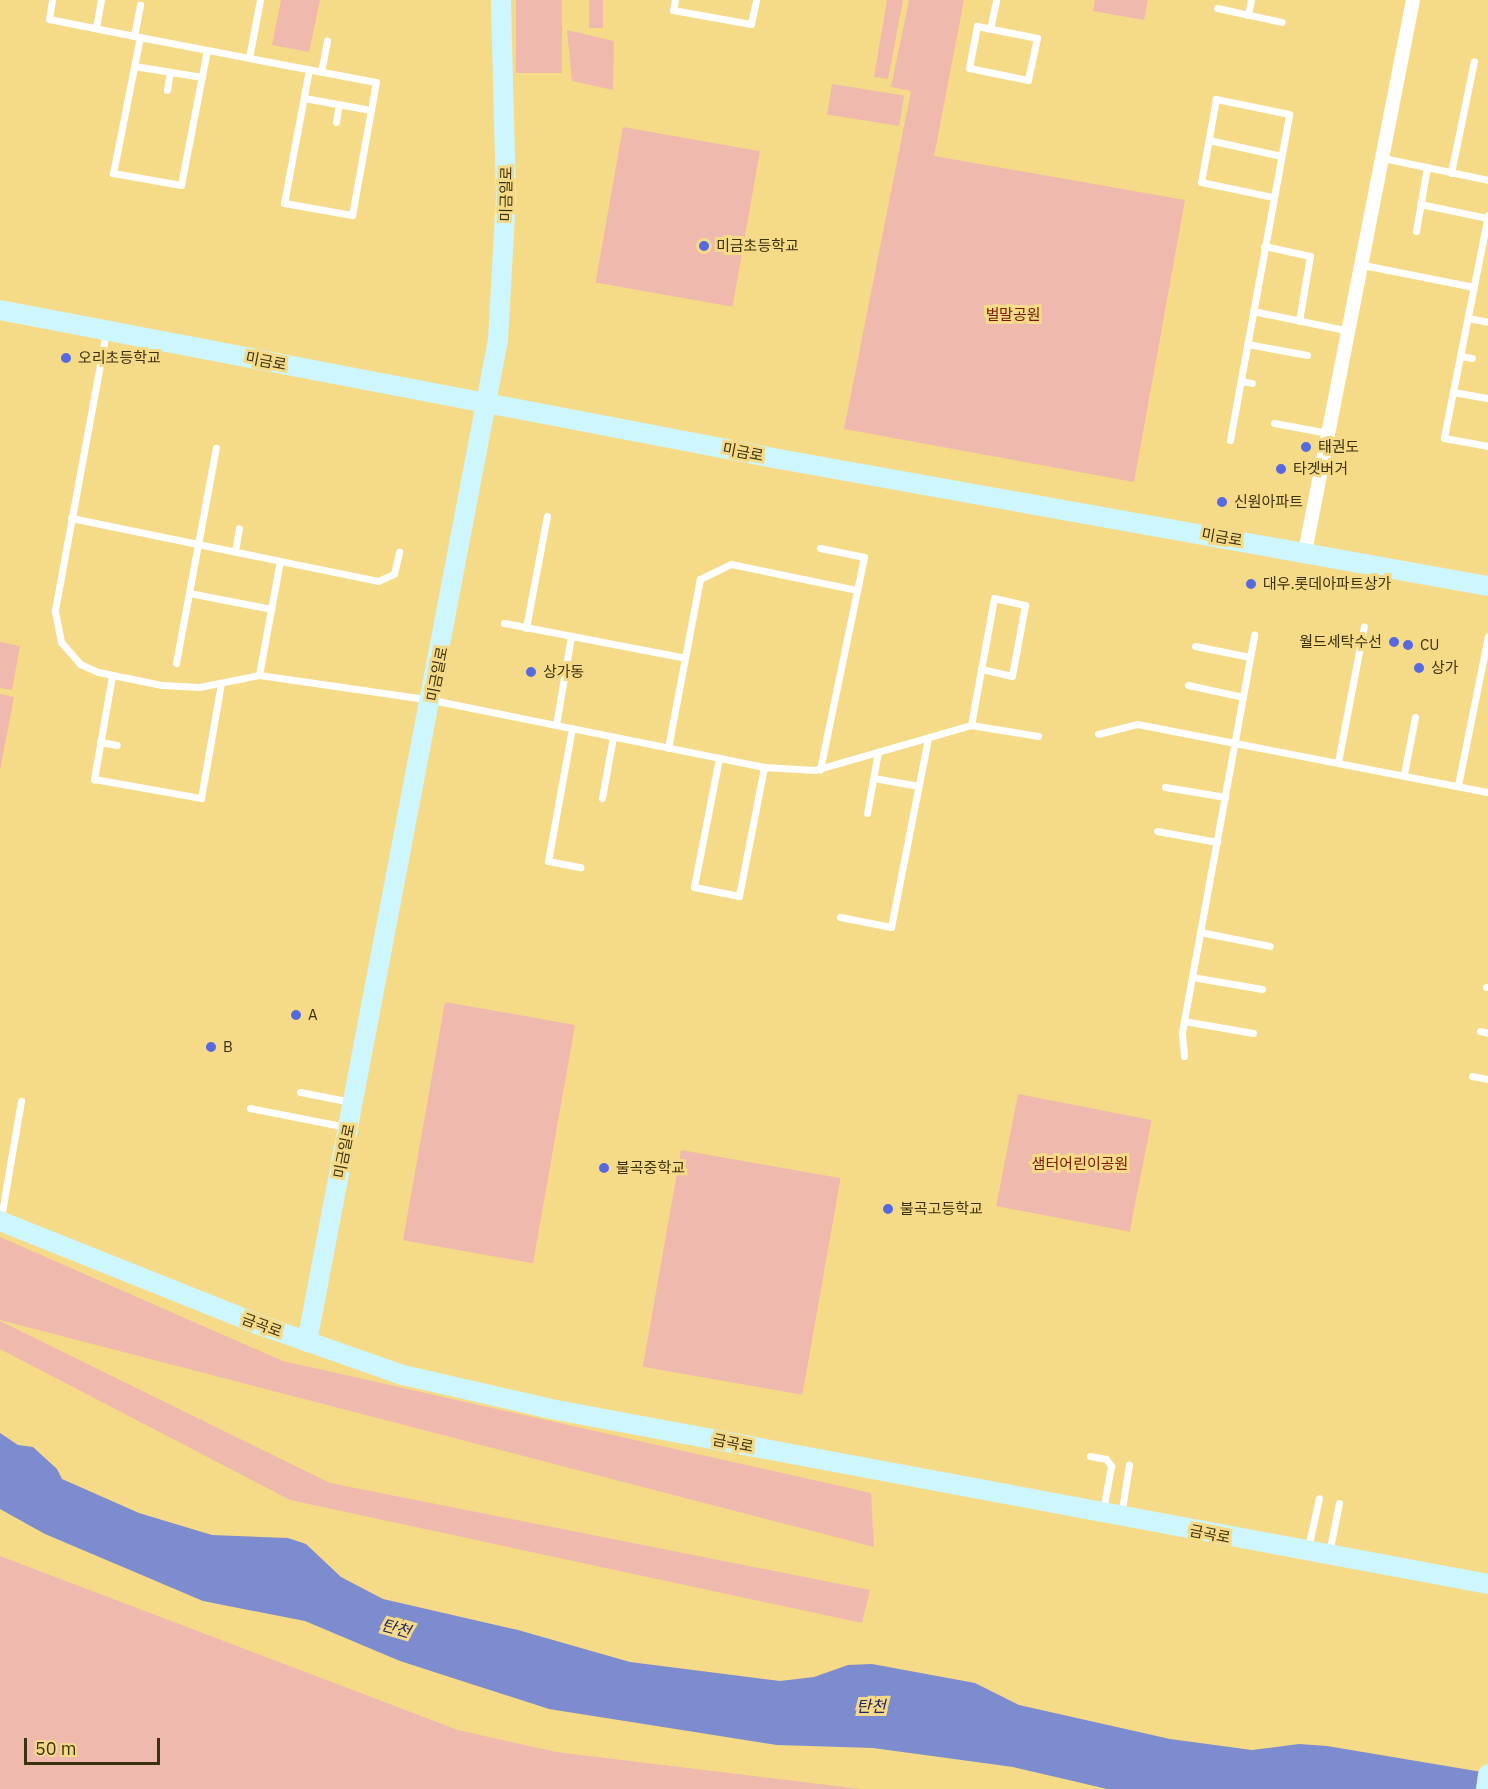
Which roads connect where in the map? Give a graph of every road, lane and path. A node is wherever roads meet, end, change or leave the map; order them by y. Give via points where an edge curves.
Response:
1 (52, 0) edge
2 (101, 0) edge
3 (260, 0) edge
4 (501, 0) edge
5 (675, 0) edge
6 (756, 0) edge
7 (996, 0) edge
8 (1251, 0) edge
9 (1413, 0) edge
10 (140, 5) dead end
11 (1217, 8) dead end
12 (1248, 15) junction
13 (1282, 22) dead end
14 (96, 28) junction
15 (990, 29) junction
16 (137, 36) junction
17 (327, 41) dead end
18 (207, 50) junction
19 (249, 58) junction
20 (1474, 61) dead end
21 (134, 66) junction
22 (309, 69) junction
23 (170, 72) junction
24 (321, 72) junction
25 (201, 77) junction
26 (167, 90) dead end
27 (304, 98) junction
28 (339, 104) junction
29 (371, 110) junction
30 (336, 122) dead end
31 (1209, 140) junction
32 (1281, 156) junction
33 (1383, 158) junction
34 (1427, 167) junction
35 (1451, 173) junction
36 (1488, 180) edge
37 (1273, 197) junction
38 (1420, 204) junction
39 (1488, 217) edge
40 (1416, 231) dead end
41 (1264, 246) junction
42 (1363, 265) junction
43 (1474, 287) junction
44 (0, 310) edge
45 (1252, 311) junction
46 (1468, 318) junction
47 (1299, 321) junction
48 (1488, 322) edge
49 (106, 330) junction
50 (1350, 331) junction
51 (1247, 344) junction
52 (1306, 355) dead end
53 (1460, 356) junction
54 (1472, 358) dead end
55 (1240, 381) junction
56 (1252, 383) dead end
57 (1453, 392) junction
58 (1488, 398) edge
59 (488, 402) junction
60 (1274, 423) dead end
61 (1331, 434) junction
62 (1230, 440) dead end
63 (1488, 446) edge
64 (216, 448) dead end
65 (547, 516) dead end
66 (71, 518) junction
67 (239, 528) dead end
68 (198, 544) junction
69 (820, 548) dead end
70 (235, 551) junction
71 (399, 552) dead end
72 (1305, 552) junction
73 (280, 561) junction
74 (1488, 586) edge
75 (857, 590) junction
76 (189, 592) junction
77 (271, 609) junction
78 (504, 623) dead end
79 (1364, 626) dead end
80 (526, 627) junction
81 (1254, 634) dead end
82 (571, 636) junction
83 (1488, 636) edge
84 (1195, 646) dead end
85 (1250, 657) junction
86 (685, 658) junction
87 (177, 663) dead end
88 (981, 669) junction
89 (259, 675) junction
90 (112, 676) junction
91 (221, 683) junction
92 (1188, 685) dead end
93 (1243, 697) junction
94 (432, 700) junction
95 (1415, 717) dead end
96 (556, 725) junction
97 (971, 725) junction
98 (572, 728) junction
99 (1098, 734) dead end
100 (1038, 735) dead end
101 (613, 736) junction
102 (928, 738) junction
103 (100, 742) junction
104 (1235, 742) junction
105 (117, 745) dead end
106 (668, 748) junction
107 (878, 752) junction
108 (719, 758) junction
109 (1338, 762) junction
110 (764, 767) junction
111 (820, 769) junction
112 (1404, 774) junction
113 (874, 778) junction
114 (1458, 785) junction
115 (918, 786) junction
116 (1165, 787) dead end
117 (1488, 792) edge
118 (1225, 797) junction
119 (602, 798) dead end
120 (867, 813) dead end
121 (1157, 831) dead end
122 (1217, 842) junction
123 (580, 867) dead end
124 (840, 917) dead end
125 (1200, 932) junction
126 (1270, 946) dead end
127 (1192, 977) junction
128 (1262, 989) dead end
129 (1184, 1021) junction
130 (1253, 1034) dead end
131 (1184, 1056) dead end
132 (1472, 1076) dead end
133 (1488, 1079) edge
134 (300, 1092) dead end
135 (21, 1101) dead end
136 (353, 1102) junction
137 (250, 1108) dead end
138 (348, 1128) junction
139 (0, 1221) edge
140 (307, 1342) junction
141 (1090, 1456) dead end
142 (1130, 1465) dead end
143 (1319, 1498) dead end
144 (1339, 1503) dead end
145 (1111, 1515) junction
146 (1308, 1550) junction
147 (1329, 1553) junction
148 (1488, 1584) edge
149 (1488, 1774) edge
150 (1486, 1789) edge

1 - 14 lane via 49,20
2 - 14 lane
3 - 19 lane
4 - 59 main road, 미금일로 via 506,99 505,244 498,340
5 - 6 lane via 673,10 751,24
7 - 15 lane
8 - 12 lane
9 - 33 street
10 - 16 lane
11 - 12 lane
12 - 13 lane
14 - 16 lane
15 - 15 lane via 977,26 969,68 1028,80 1037,38
16 - 18 lane
16 - 21 lane
17 - 24 lane
18 - 19 lane
18 - 25 lane
19 - 22 lane
20 - 35 lane
21 - 23 lane
21 - 25 lane via 113,173 181,185
22 - 24 lane
22 - 27 lane
23 - 25 lane
23 - 26 lane
24 - 29 lane via 376,82
27 - 28 lane
27 - 29 lane via 284,202 352,215
28 - 29 lane
28 - 30 lane
31 - 32 lane
31 - 32 lane via 1216,99 1289,114
31 - 37 lane via 1201,182
32 - 37 lane
33 - 34 lane
33 - 42 street
34 - 35 lane
34 - 38 lane
35 - 36 lane
37 - 41 lane
38 - 39 lane
38 - 40 lane
39 - 43 lane
41 - 45 lane
41 - 47 lane via 1310,255
42 - 43 lane
42 - 50 street
43 - 46 lane
44 - 49 main road, 미금로
45 - 47 lane
45 - 51 lane
46 - 48 lane
46 - 53 lane
47 - 50 lane
49 - 59 main road, 미금로
49 - 66 lane
50 - 61 street
51 - 52 lane
51 - 55 lane
53 - 54 lane
53 - 57 lane
55 - 56 lane
55 - 62 lane
57 - 58 lane
57 - 63 lane via 1444,438
59 - 72 main road, 미금로 via 779,459
59 - 94 main road, 미금일로
60 - 61 lane
61 - 72 street
64 - 68 lane
65 - 80 lane
66 - 68 lane
66 - 90 lane via 58,588 57,633 80,664
67 - 70 lane
68 - 70 lane
68 - 76 lane
69 - 75 lane via 864,557
70 - 73 lane
71 - 73 lane via 394,574 378,581
72 - 74 main road, 미금로
73 - 77 lane
75 - 86 lane via 731,564 700,579
75 - 111 lane
76 - 77 lane
76 - 87 lane
77 - 89 lane
78 - 80 lane
79 - 109 lane
80 - 82 lane
81 - 85 lane
82 - 86 lane
82 - 96 lane
83 - 114 lane
84 - 85 lane
85 - 93 lane
86 - 106 lane
88 - 88 lane via 994,598 1025,605 1012,676
88 - 97 lane
89 - 91 lane
89 - 94 lane
90 - 91 lane via 162,685
90 - 103 lane
91 - 103 lane via 201,798 94,779
92 - 93 lane
93 - 104 lane
94 - 96 lane
94 - 136 main road, 미금일로
95 - 112 lane
96 - 98 lane
97 - 100 lane
97 - 102 lane
98 - 101 lane
98 - 123 lane via 548,861
99 - 104 lane via 1137,724
101 - 106 lane
101 - 119 lane
102 - 107 lane
102 - 115 lane
103 - 105 lane
104 - 109 lane
104 - 118 lane
106 - 108 lane
107 - 111 lane
107 - 113 lane
108 - 110 lane
108 - 110 lane via 694,887 739,896
109 - 112 lane
110 - 111 lane
112 - 114 lane
113 - 115 lane
113 - 120 lane
114 - 117 lane
115 - 124 lane via 891,927
116 - 118 lane
118 - 122 lane
121 - 122 lane
122 - 125 lane
125 - 126 lane
125 - 127 lane
127 - 128 lane
127 - 129 lane
129 - 130 lane
129 - 131 lane
132 - 133 lane
134 - 136 lane
135 - 139 lane
136 - 138 main road, 미금일로
137 - 138 lane
138 - 140 main road, 미금일로
139 - 140 main road, 금곡로
140 - 145 main road, 금곡로 via 403,1375 551,1409
141 - 145 lane via 1106,1459 1111,1466
142 - 145 lane
143 - 146 lane
144 - 147 lane
145 - 146 main road, 금곡로
146 - 147 main road, 금곡로
147 - 148 main road, 금곡로
149 - 150 main road

